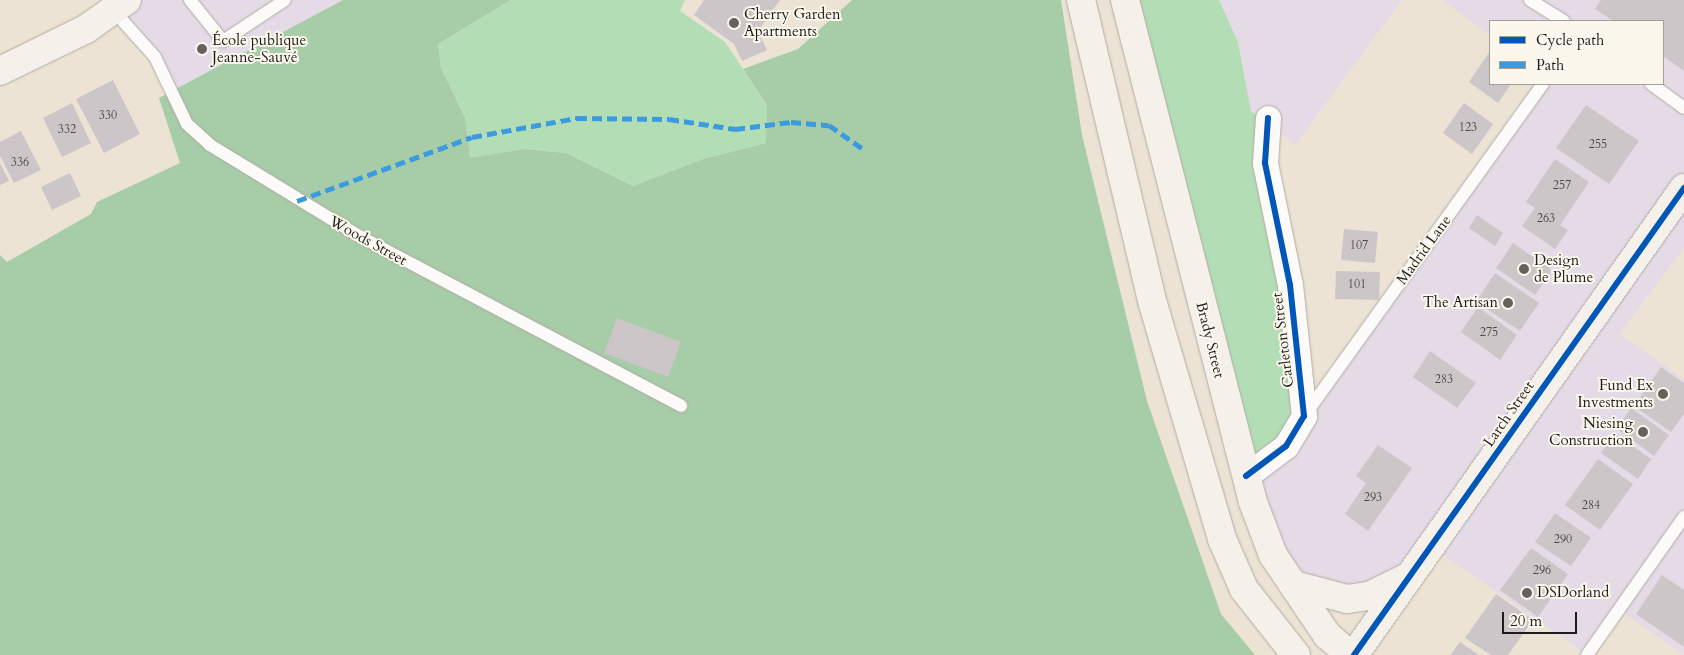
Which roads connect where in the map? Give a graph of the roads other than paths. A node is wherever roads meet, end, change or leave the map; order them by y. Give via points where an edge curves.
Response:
1 (190, 0) edge
2 (285, 0) edge
3 (1080, 0) edge
4 (1125, 0) edge
5 (1530, 0) edge
6 (120, 5) edge
7 (1562, 20) edge
8 (0, 71) edge
9 (1541, 85) edge
10 (1652, 85) edge
11 (1684, 108) edge
12 (1268, 118) dead end
13 (1684, 188) edge
14 (681, 406) dead end
15 (1304, 416) junction
16 (1246, 476) junction
17 (1684, 517) edge
18 (1410, 576) junction
19 (1294, 585) junction
20 (1296, 655) edge
21 (1350, 655) edge
22 (1354, 655) edge
23 (1587, 655) edge

1 - 2 lane via 223,41
3 - 20 main road via 1153,304 1222,539 1244,589
4 - 16 main road, Brady Street
5 - 7 lane
6 - 8 main road via 86,30
6 - 14 lane, Woods Street via 155,57 187,124 210,145 361,237
9 - 15 lane, Madrid Lane
10 - 11 lane
12 - 15 street, Carleton Street via 1265,162 1290,285
13 - 18 main road, Larch Street
15 - 16 street via 1286,446
16 - 19 main road, Brady Street via 1274,555
17 - 23 lane
18 - 19 main road via 1369,596 1347,599
18 - 22 main road, Larch Street
19 - 21 main road, Brady Street via 1327,635

